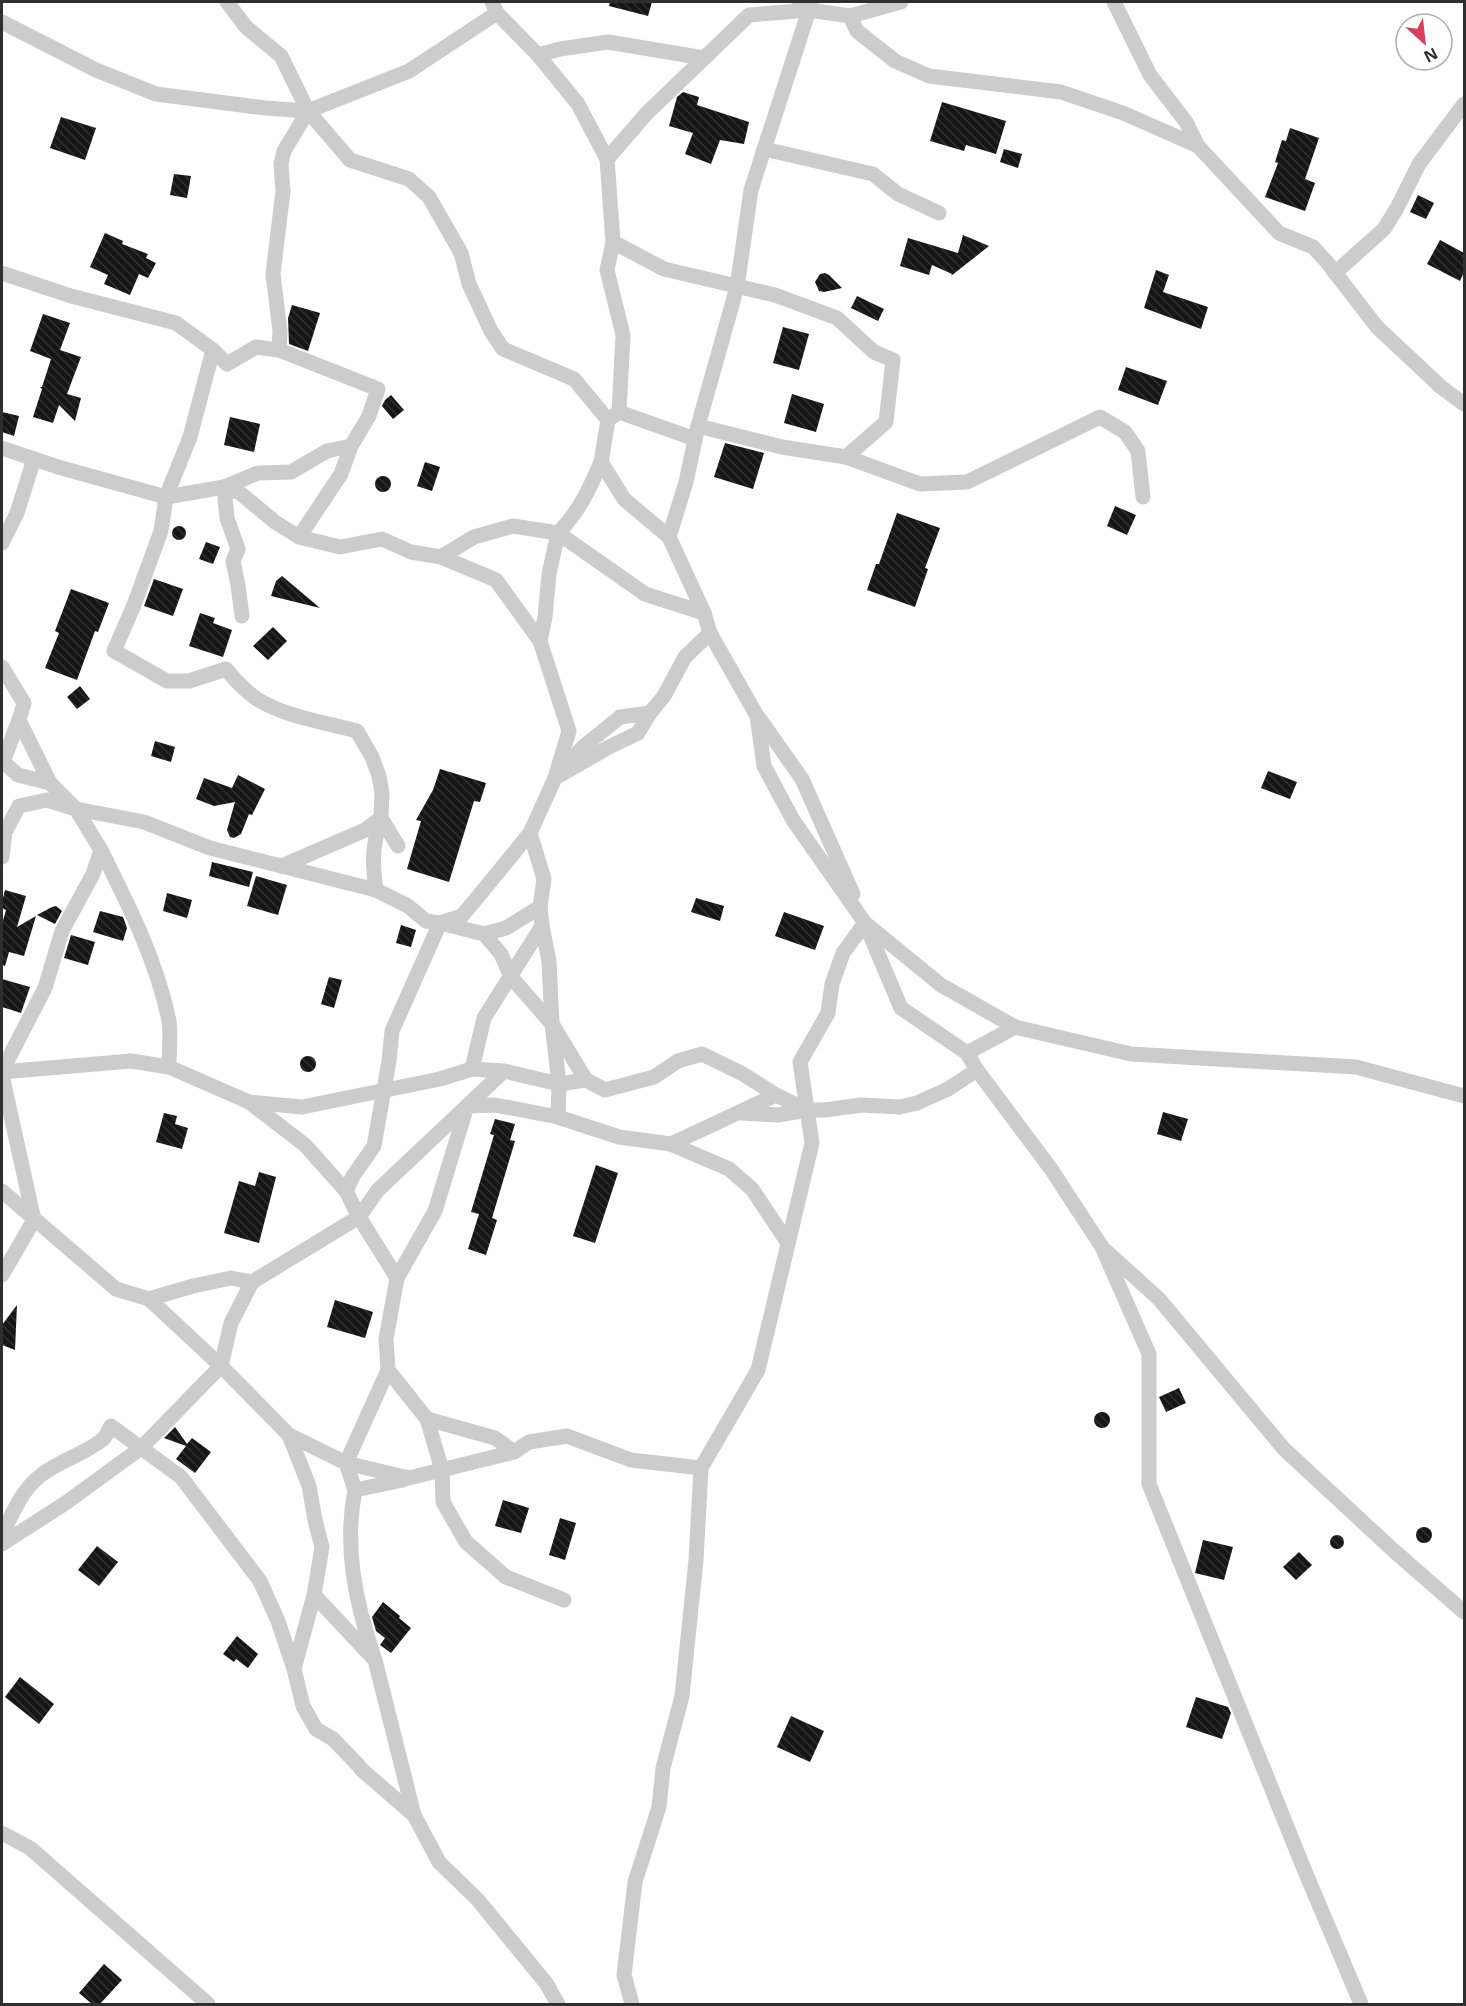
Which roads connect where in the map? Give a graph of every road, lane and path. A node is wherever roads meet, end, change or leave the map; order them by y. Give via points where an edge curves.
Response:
1 (227, 2) edge
2 (789, 2) edge
3 (901, 2) edge
4 (1114, 2) edge
5 (810, 6) edge
6 (495, 7) edge
7 (850, 16) junction
8 (2, 22) edge
9 (538, 55) junction
10 (704, 58) junction
11 (1464, 105) edge
12 (308, 111) junction
13 (1198, 146) junction
14 (764, 149) junction
15 (607, 159) junction
16 (939, 213) dead end
17 (613, 242) junction
18 (2, 273) edge
19 (1335, 273) junction
20 (737, 287) junction
21 (213, 350) junction
22 (279, 350) junction
23 (1464, 404) edge
24 (614, 416) junction
25 (697, 432) junction
26 (351, 446) junction
27 (2, 448) edge
28 (846, 457) junction
29 (34, 459) junction
30 (600, 462) junction
31 (224, 488) junction
32 (166, 497) junction
33 (1143, 497) dead end
34 (558, 533) junction
35 (299, 537) junction
36 (669, 537) junction
37 (2, 543) edge
38 (441, 557) junction
39 (704, 613) junction
40 (242, 616) dead end
41 (710, 633) junction
42 (540, 641) junction
43 (2, 667) edge
44 (650, 713) junction
45 (757, 716) junction
46 (19, 720) junction
47 (555, 778) junction
48 (50, 783) junction
49 (76, 809) junction
50 (381, 818) junction
51 (530, 832) junction
52 (398, 846) dead end
53 (101, 850) junction
54 (2, 857) edge
55 (282, 866) junction
56 (376, 890) junction
57 (540, 906) junction
58 (440, 923) junction
59 (865, 923) junction
60 (542, 926) junction
61 (484, 934) junction
62 (511, 977) junction
63 (552, 1024) junction
64 (1015, 1027) junction
65 (967, 1053) junction
66 (169, 1067) junction
67 (472, 1069) junction
68 (977, 1070) junction
69 (504, 1071) junction
70 (2, 1073) edge
71 (586, 1080) junction
72 (559, 1084) junction
73 (383, 1089) junction
74 (776, 1095) junction
75 (1464, 1096) edge
76 (249, 1102) junction
77 (467, 1106) junction
78 (807, 1110) junction
79 (740, 1113) junction
80 (558, 1118) junction
81 (671, 1144) junction
82 (2, 1191) edge
83 (346, 1191) junction
84 (359, 1217) junction
85 (34, 1220) junction
86 (788, 1243) junction
87 (1102, 1247) junction
88 (2, 1275) edge
89 (397, 1278) junction
90 (252, 1282) junction
91 (149, 1299) junction
92 (221, 1366) junction
93 (388, 1370) junction
94 (427, 1419) junction
95 (289, 1436) junction
96 (141, 1448) junction
97 (514, 1452) junction
98 (346, 1463) junction
99 (701, 1468) junction
100 (442, 1470) junction
101 (409, 1478) junction
102 (355, 1490) junction
103 (2, 1534) edge
104 (2, 1545) edge
105 (314, 1595) junction
106 (564, 1600) dead end
107 (1464, 1612) edge
108 (375, 1659) junction
109 (294, 1669) junction
110 (414, 1815) junction
111 (2, 1833) edge
112 (208, 2004) edge
113 (558, 2004) edge
114 (632, 2004) edge
115 (1361, 2004) edge

1 - 12 street via 246,27 281,56
2 - 5 street
3 - 7 street
4 - 13 street via 1150,75 1186,122
5 - 7 street
5 - 10 street via 749,15
5 - 14 street
6 - 9 street
6 - 12 street via 409,71
7 - 13 street via 857,32 895,61 929,76 1061,92 1123,113
8 - 12 street via 96,70 156,94
9 - 10 street via 608,42
9 - 15 street via 578,104
10 - 15 street via 647,113
11 - 19 street via 1419,164 1384,229
12 - 22 street via 284,151 281,164 283,191 273,274
12 - 24 street via 350,160 409,179 429,197 461,253 469,284 503,350 574,379
13 - 19 street via 1279,233 1313,247
14 - 16 street via 873,174 898,194
14 - 20 street via 751,190
15 - 17 street
17 - 20 street via 663,269
17 - 24 street via 607,270 623,335
18 - 21 street via 71,296 176,323
19 - 23 street via 1377,327
20 - 25 street
20 - 28 street via 775,295 837,318 874,352 893,360 886,422
21 - 22 street via 227,364 256,347
21 - 32 street via 190,437
22 - 26 street via 378,389 369,416
24 - 25 street
24 - 30 street
25 - 28 street
25 - 36 street
26 - 31 street via 327,451 291,472 258,473
26 - 35 street via 341,474
27 - 29 street
28 - 33 street via 920,484 967,482 1100,417 1125,432 1138,451
29 - 32 street
29 - 37 street via 17,513
30 - 34 street via 587,496
30 - 36 street via 624,499
31 - 32 street
31 - 35 street via 240,493
31 - 40 street via 227,518 238,549 233,561
32 - 50 street via 161,531 114,651 167,681 189,681 226,669 257,699 302,717 357,731 379,776
34 - 38 street via 513,526 474,537
34 - 39 street via 645,594
34 - 42 street
35 - 38 street via 340,547 382,539 411,552
36 - 39 street
38 - 42 street via 496,580
39 - 41 street
41 - 44 street via 685,657
41 - 45 street
42 - 47 street via 569,731
43 - 46 street via 24,703
44 - 47 street via 638,733
44 - 47 street via 620,717 583,747
45 - 59 street via 802,778
45 - 59 street via 764,766 793,820
46 - 48 street
46 - 48 street via 3,762 18,775
47 - 51 street
48 - 49 street
49 - 53 street
49 - 54 street via 47,800 19,806 5,832
49 - 55 street via 144,822 210,848
50 - 52 street
50 - 55 street via 365,830
50 - 56 street via 373,841
51 - 57 street via 544,879
51 - 58 street via 462,916
53 - 66 street via 158,980 169,1023
53 - 70 street via 93,874 62,931 45,988
55 - 56 street
56 - 58 street via 408,906 426,921
57 - 60 street
57 - 61 street via 506,928
58 - 61 street
58 - 73 street via 392,1031
59 - 64 street via 941,985
59 - 65 street via 901,1008
59 - 78 street via 843,953 832,984 828,1013 800,1062
60 - 62 street
60 - 63 street via 549,961
61 - 62 street via 501,954
62 - 63 street
62 - 67 street via 484,1018
63 - 71 street
63 - 72 street
64 - 65 street
64 - 75 street via 1131,1054 1356,1067
65 - 68 street
66 - 70 street via 131,1061
66 - 76 street
67 - 69 street
67 - 73 street
68 - 78 street via 917,1103
68 - 87 street via 1051,1169
69 - 72 street
69 - 77 street
70 - 85 street
71 - 72 street
71 - 74 street via 605,1090 654,1077 678,1061 702,1054
72 - 80 street
73 - 76 street via 302,1107
73 - 83 street via 374,1146
74 - 78 street
74 - 79 street
76 - 83 street via 305,1145
77 - 80 street via 495,1105
77 - 84 street via 378,1190
77 - 89 street via 435,1211
78 - 79 street via 778,1115
78 - 86 street via 812,1143
79 - 81 street
80 - 81 street via 619,1137
81 - 86 street via 729,1169 752,1189
82 - 85 street
83 - 84 street
84 - 89 street
84 - 90 street
85 - 88 street
85 - 91 street via 116,1289
86 - 99 street via 758,1370
87 - 107 street via 1159,1299 1284,1449
87 - 115 street via 1149,1354 1149,1484
89 - 93 street via 386,1339
90 - 91 street via 231,1278
90 - 92 street via 231,1323
91 - 92 street
92 - 95 street
92 - 96 street
93 - 94 street
93 - 98 street
94 - 97 street via 495,1438
94 - 100 street
95 - 98 street
95 - 105 street via 309,1486 322,1547
96 - 103 street via 111,1426 104,1437 41,1475 17,1501
96 - 104 street
96 - 109 street via 181,1478 260,1581
97 - 99 street via 529,1442 567,1436 631,1460
97 - 100 street
98 - 101 street
98 - 102 street
99 - 114 street via 682,1696 663,1768 659,1807 635,1882 624,1975
100 - 101 street
100 - 106 street via 442,1502 466,1542 506,1577
101 - 102 street
102 - 108 street via 350,1516 351,1562 362,1621
105 - 108 street
105 - 109 street
108 - 110 street
109 - 110 street via 303,1706 316,1728 333,1738 362,1770
110 - 113 street via 439,1862 478,1900 546,1983
111 - 112 street via 30,1848

